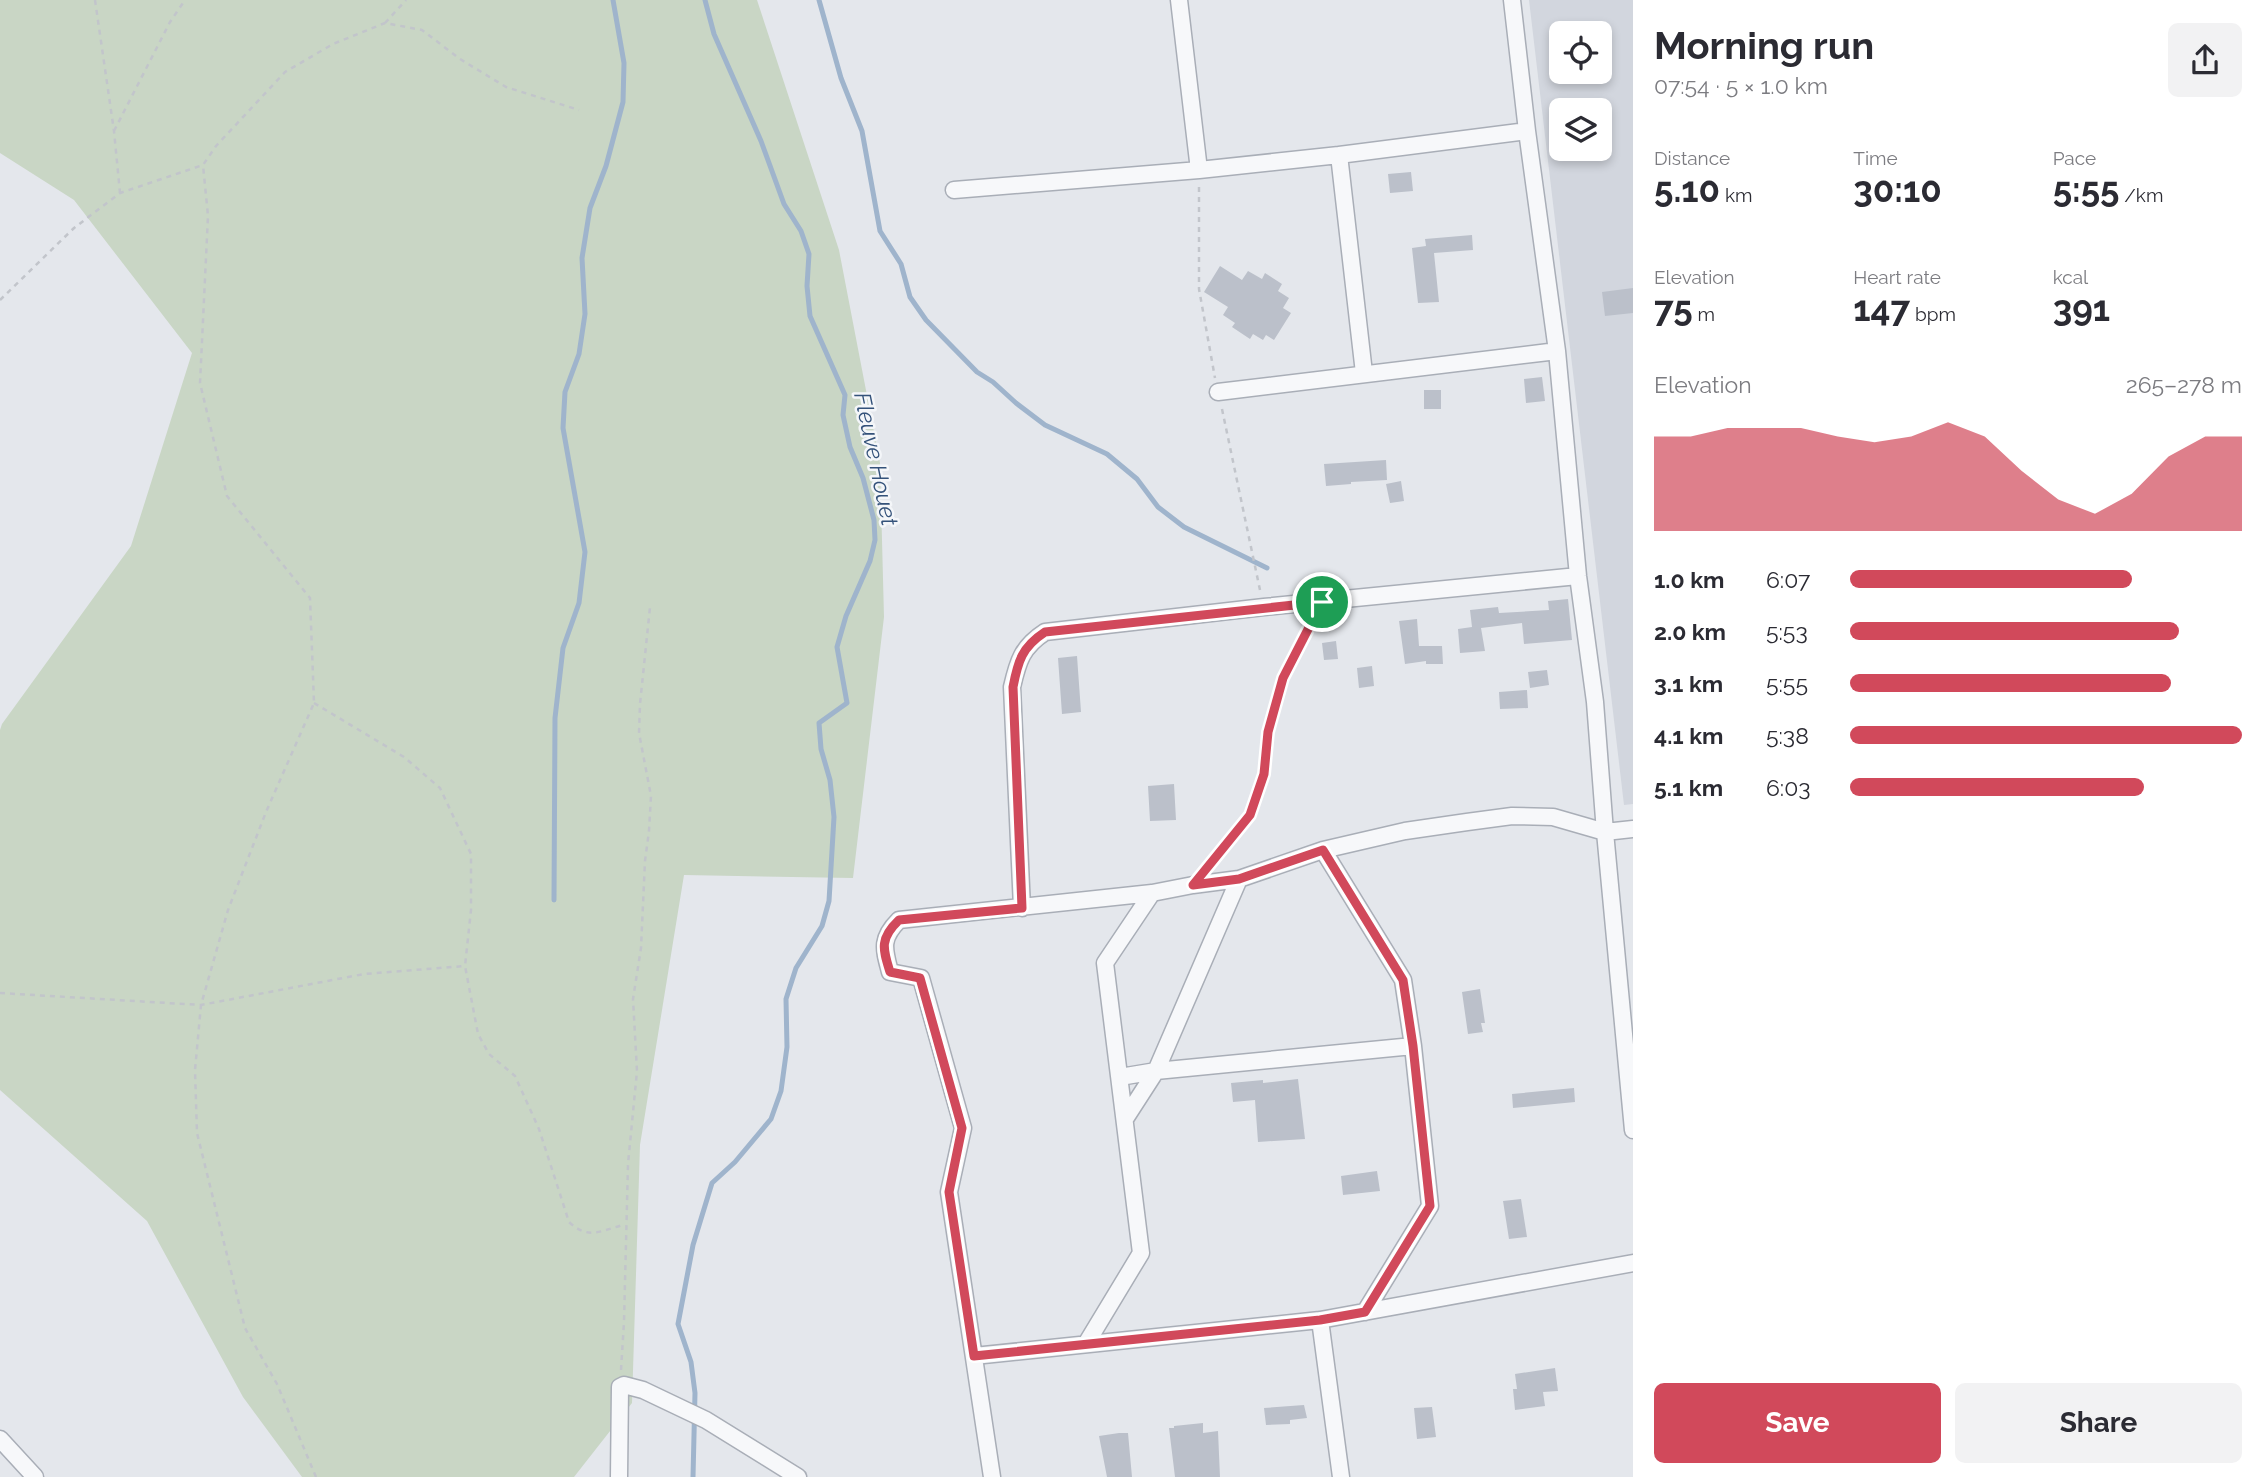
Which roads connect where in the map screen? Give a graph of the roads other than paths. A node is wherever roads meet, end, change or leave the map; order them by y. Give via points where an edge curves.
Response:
1 (1179, 0) edge
2 (1512, 0) edge
3 (1527, 131) junction
4 (1339, 155) junction
5 (1199, 170) junction
6 (954, 190) dead end
7 (1557, 351) junction
8 (1364, 373) junction
9 (1218, 392) dead end
10 (1578, 576) junction
11 (1633, 829) edge
12 (1605, 832) junction
13 (1323, 850) junction
14 (1239, 879) junction
15 (1153, 893) junction
16 (1022, 908) junction
17 (1413, 1046) junction
18 (1156, 1071) junction
19 (1120, 1077) junction
20 (1125, 1119) junction
21 (1633, 1129) edge
22 (1633, 1263) edge
23 (1365, 1312) junction
24 (1320, 1320) junction
25 (1086, 1344) junction
26 (974, 1356) junction
27 (0, 1439) edge
28 (35, 1477) edge
29 (619, 1477) edge
30 (798, 1477) edge
31 (992, 1477) edge
32 (1341, 1477) edge

1 - 5 street
2 - 3 street
3 - 4 street
3 - 7 street
4 - 5 street
4 - 8 street
5 - 6 street
7 - 8 street
7 - 10 street
8 - 9 street
10 - 12 street via 1595,702
10 - 16 street via 1045,632 1031,641 1017,661 1013,687
11 - 12 street
12 - 13 street via 1553,817 1512,816 1405,831
12 - 21 street
13 - 14 street
13 - 17 street via 1403,980
14 - 15 street
14 - 18 street
15 - 16 street
15 - 19 street via 1105,963
16 - 26 street via 899,920 883,948 890,972 920,978 962,1128 949,1192
17 - 18 street
17 - 23 street via 1430,1206
18 - 19 street
18 - 20 street
19 - 20 street
20 - 25 street via 1141,1253
22 - 23 street
23 - 24 street
24 - 25 street
24 - 32 street
25 - 26 street
26 - 31 street
27 - 28 street
29 - 30 street via 620,1387 624,1385 706,1420

